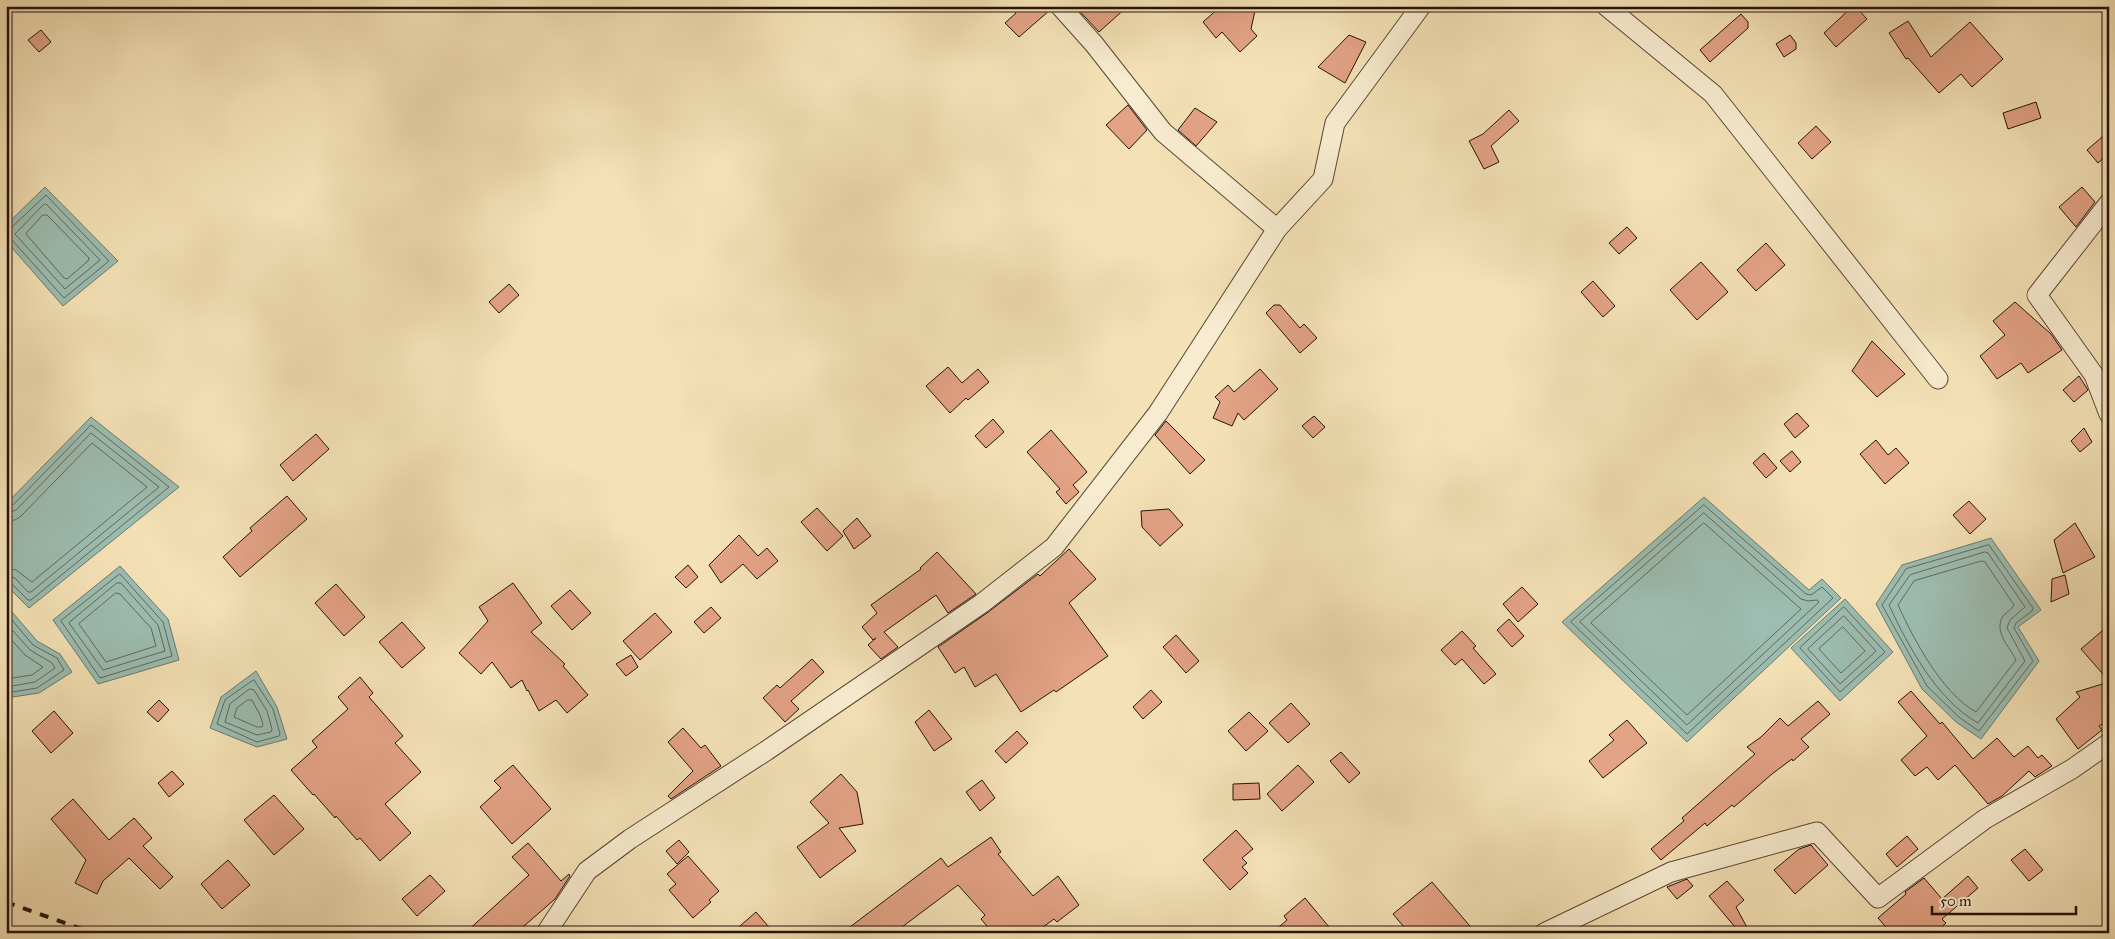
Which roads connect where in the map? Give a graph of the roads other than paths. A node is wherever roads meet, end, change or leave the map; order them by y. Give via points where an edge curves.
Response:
1 (1060, 6) edge
2 (1421, 6) edge
3 (1606, 6) edge
4 (2109, 203) edge
5 (1277, 229) junction
6 (1938, 379) dead end
7 (2109, 414) edge
8 (2109, 743) edge
9 (546, 933) edge
10 (1544, 933) edge

1 - 5 street via 1163,132
2 - 5 street via 1335,123 1323,179
3 - 6 street via 1713,94
4 - 7 street via 2037,295 2094,375
5 - 9 street via 1158,413 1054,547 981,604 587,871
8 - 10 street via 2072,769 1985,819 1878,898 1817,832 1671,872

